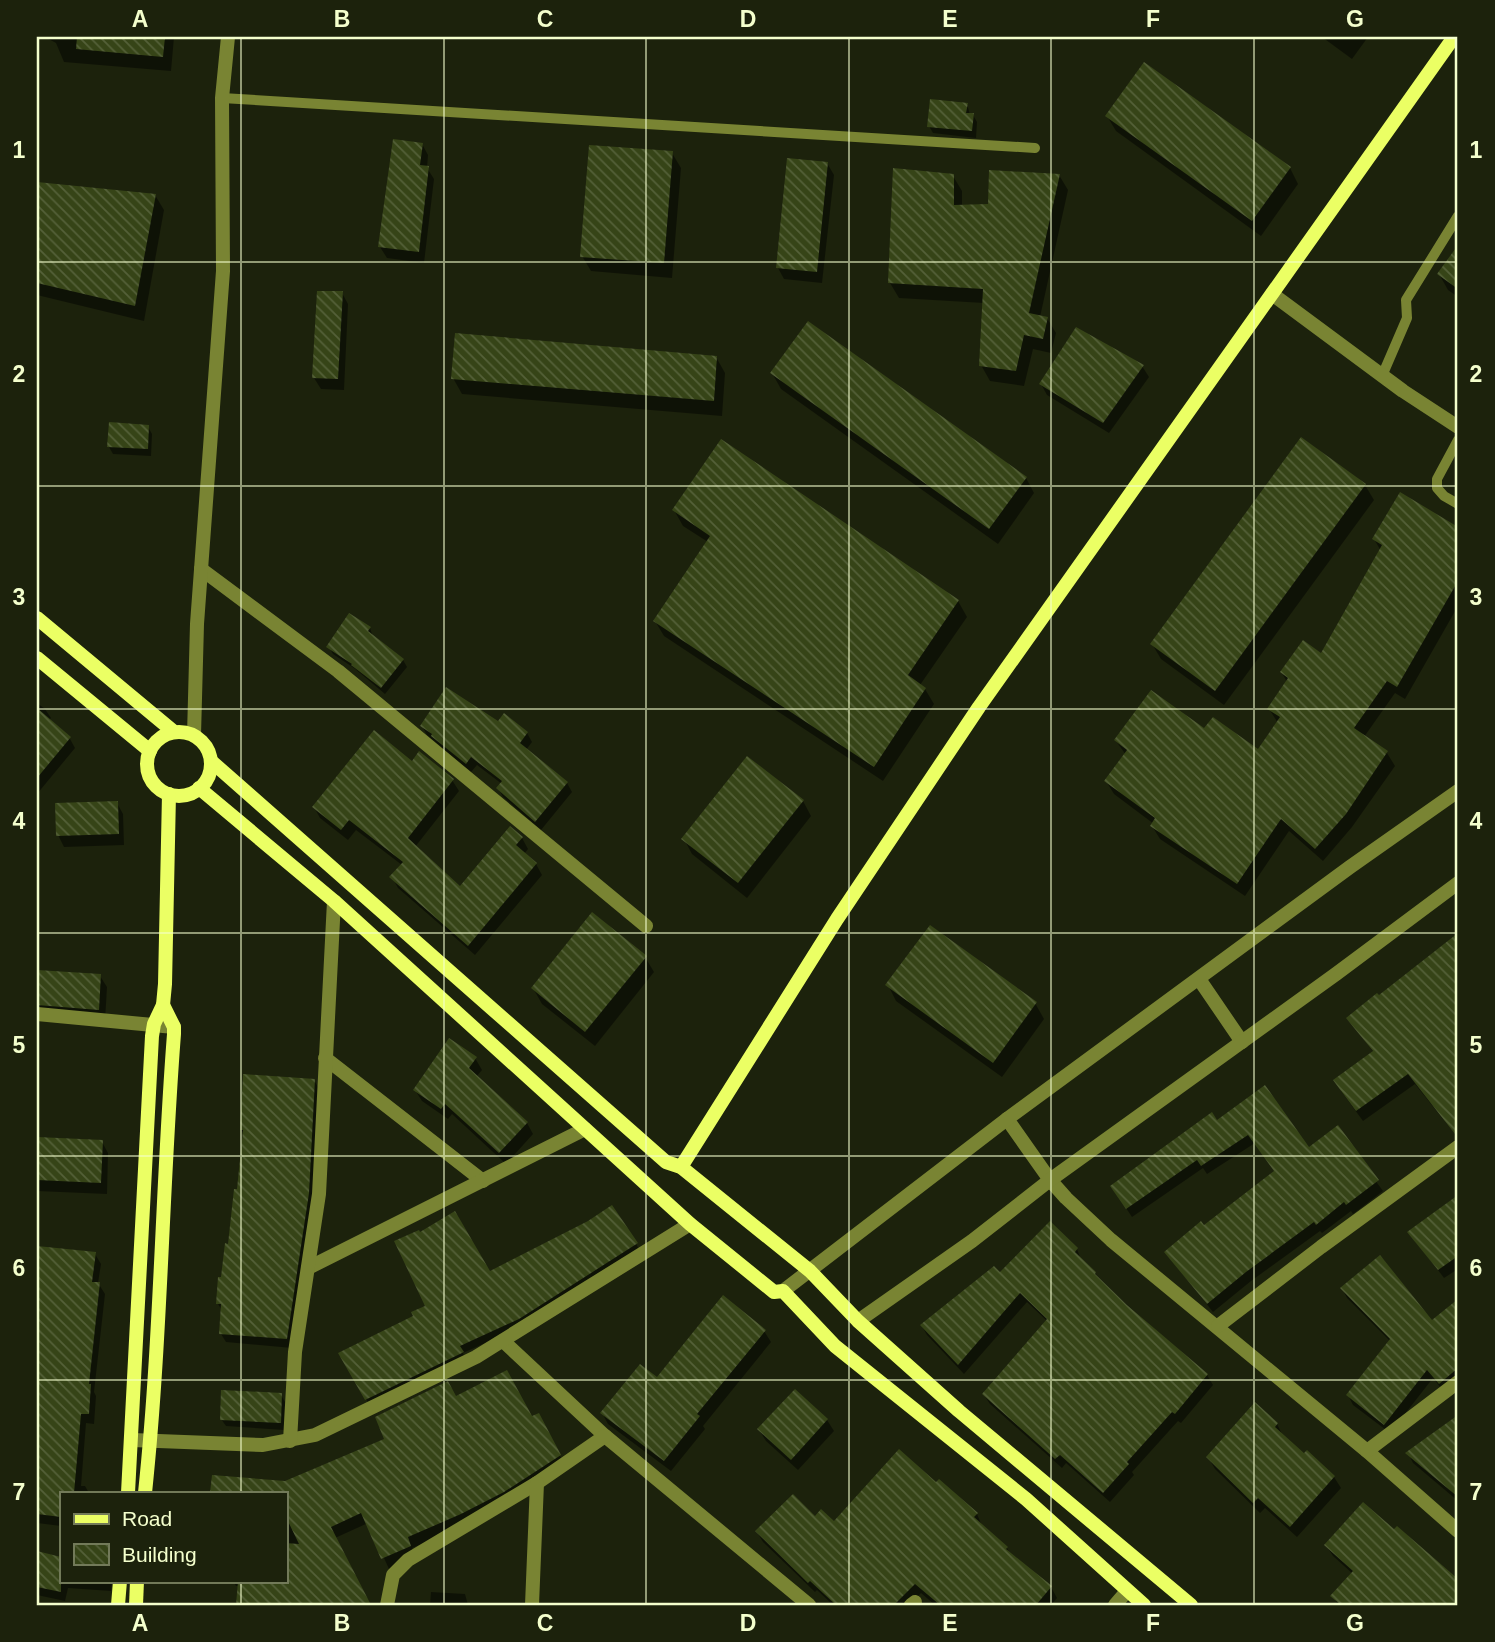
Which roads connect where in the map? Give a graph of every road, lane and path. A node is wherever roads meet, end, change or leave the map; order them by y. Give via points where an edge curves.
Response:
1 (228, 37) edge
2 (1454, 37) edge
3 (222, 98) junction
4 (1035, 148) dead end
5 (1458, 216) edge
6 (1272, 294) junction
7 (1382, 376) junction
8 (1458, 427) edge
9 (1458, 440) edge
10 (1458, 504) edge
11 (201, 569) junction
12 (37, 618) edge
13 (37, 657) edge
14 (174, 732) junction
15 (194, 736) junction
16 (150, 751) junction
17 (211, 761) junction
18 (199, 788) junction
19 (1458, 791) edge
20 (169, 794) junction
21 (1458, 883) edge
22 (334, 901) junction
23 (646, 926) dead end
24 (1199, 979) junction
25 (163, 1005) junction
26 (37, 1014) edge
27 (154, 1024) junction
28 (174, 1027) junction
29 (1242, 1042) junction
30 (325, 1058) junction
31 (1007, 1119) junction
32 (585, 1129) junction
33 (1458, 1147) edge
34 (681, 1167) junction
35 (1050, 1180) junction
36 (484, 1181) junction
37 (690, 1224) junction
38 (308, 1268) junction
39 (810, 1271) junction
40 (783, 1291) junction
41 (858, 1321) junction
42 (1218, 1326) junction
43 (503, 1341) junction
44 (1458, 1382) edge
45 (605, 1436) junction
46 (132, 1440) junction
47 (151, 1440) junction
48 (290, 1441) junction
49 (1367, 1451) junction
50 (537, 1483) junction
51 (128, 1492) edge
52 (145, 1492) edge
53 (1458, 1531) edge
54 (120, 1582) edge
55 (137, 1582) edge
56 (1127, 1591) junction
57 (118, 1605) edge
58 (136, 1605) edge
59 (387, 1605) edge
60 (532, 1605) edge
61 (809, 1605) edge
62 (1115, 1605) edge
63 (1144, 1605) edge
64 (1191, 1605) edge

1 - 3 street
2 - 6 street
3 - 4 lane
3 - 11 street via 223,271
5 - 7 lane via 1406,300 1407,317
6 - 7 street
6 - 34 street via 979,707 837,919
7 - 8 street
9 - 10 lane via 1437,479 1437,488
11 - 15 street
11 - 23 street via 338,671
12 - 14 street
13 - 16 street
14 - 15 street
14 - 16 street
15 - 17 street
16 - 20 street via 148,772
17 - 18 street
17 - 34 street via 666,1162
18 - 20 street via 185,795
18 - 22 street
19 - 24 street
20 - 25 street
21 - 29 street
22 - 30 street
22 - 32 street
24 - 29 street
24 - 31 street
25 - 27 street
25 - 28 street
26 - 27 street
27 - 28 street
27 - 46 street
28 - 47 street
29 - 35 street
30 - 36 street
30 - 38 street via 319,1194
31 - 35 street
31 - 39 street
32 - 36 street
32 - 37 street
33 - 42 street
34 - 39 street
35 - 41 street
35 - 42 street via 1111,1240
36 - 38 street
37 - 40 street via 774,1292
37 - 43 street
38 - 48 street via 295,1352
39 - 40 street
39 - 41 street
40 - 56 street via 835,1346 1026,1499
41 - 64 street
42 - 49 street
43 - 45 street
43 - 48 street via 315,1435
44 - 49 street
45 - 50 street
45 - 61 street
46 - 47 street
46 - 51 street
47 - 48 street via 263,1445
47 - 52 street
49 - 53 street
50 - 59 street via 408,1560 393,1575
50 - 60 street
54 - 57 street
55 - 58 street
56 - 62 street
56 - 63 street

